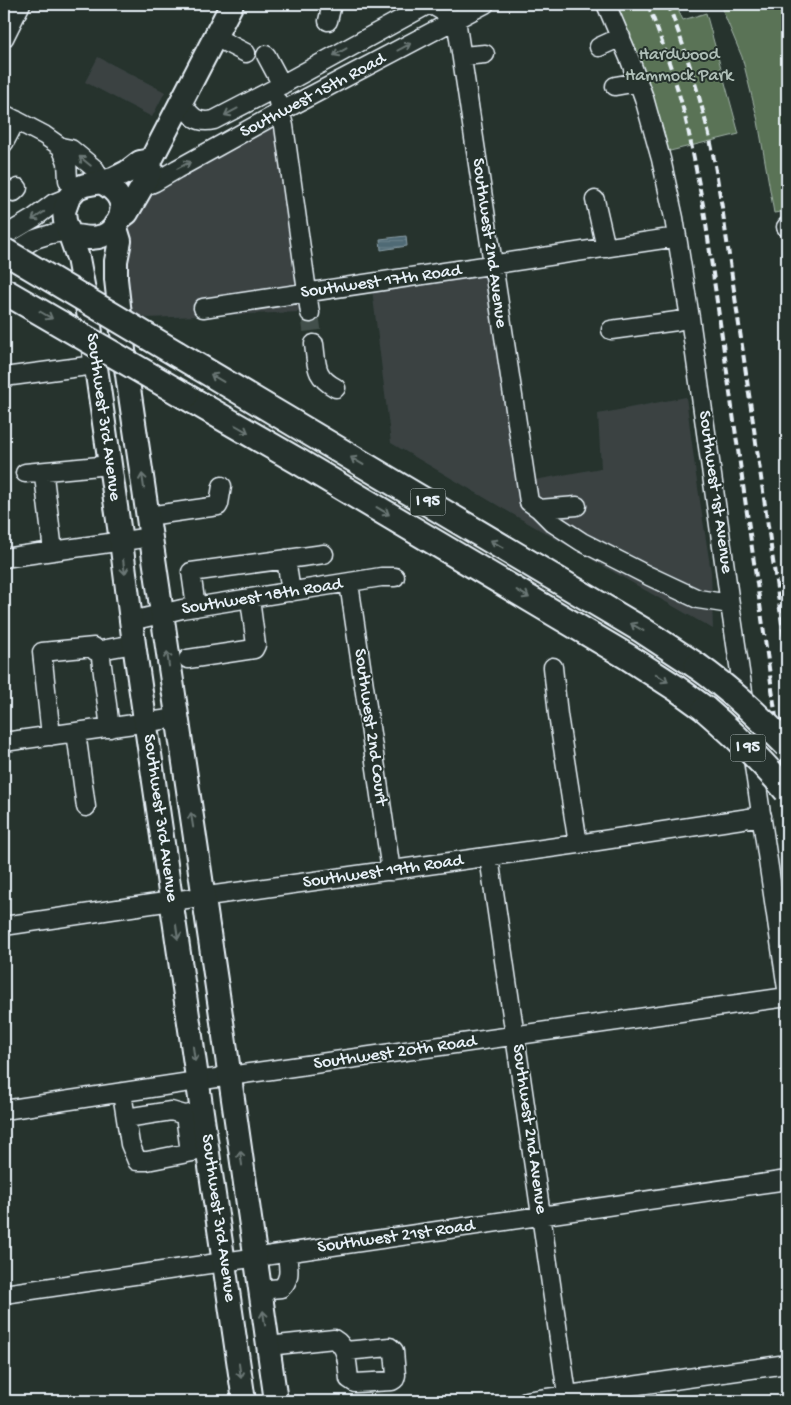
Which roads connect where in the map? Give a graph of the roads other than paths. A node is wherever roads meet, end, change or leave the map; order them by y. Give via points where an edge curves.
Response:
1 (21, 4) edge
2 (232, 4) edge
3 (332, 4) edge
4 (429, 4) edge
5 (485, 4) edge
6 (606, 4) edge
7 (456, 19) junction
8 (328, 21) dead end
9 (215, 37) junction
10 (620, 37) junction
11 (4, 38) edge
12 (598, 47) dead end
13 (246, 53) dead end
14 (485, 54) dead end
15 (266, 55) dead end
16 (462, 56) junction
17 (638, 82) junction
18 (615, 86) dead end
19 (278, 87) junction
20 (182, 102) junction
21 (280, 112) junction
22 (10, 117) edge
23 (4, 143) edge
24 (62, 147) junction
25 (151, 160) junction
26 (101, 182) junction
27 (141, 188) junction
28 (71, 194) junction
29 (596, 200) dead end
30 (113, 227) junction
31 (70, 233) junction
32 (4, 236) edge
33 (677, 238) junction
34 (606, 248) junction
35 (4, 251) edge
36 (4, 258) edge
37 (492, 266) junction
38 (4, 291) edge
39 (307, 292) junction
40 (203, 308) dead end
41 (310, 313) tunnel mouth
42 (690, 318) junction
43 (611, 330) dead end
44 (314, 344) tunnel mouth
45 (95, 365) junction
46 (4, 377) edge
47 (336, 388) dead end
48 (110, 465) junction
49 (25, 473) dead end
50 (44, 476) dead end
51 (222, 486) dead end
52 (533, 502) junction
53 (577, 506) dead end
54 (149, 527) junction
55 (121, 541) junction
56 (52, 551) junction
57 (324, 554) dead end
58 (4, 558) edge
59 (286, 559) junction
60 (395, 577) dead end
61 (349, 583) junction
62 (291, 592) junction
63 (250, 599) junction
64 (730, 604) junction
65 (196, 607) junction
66 (162, 614) junction
67 (131, 621) junction
68 (134, 644) junction
69 (100, 650) junction
70 (188, 659) dead end
71 (553, 667) dead end
72 (177, 718) junction
73 (146, 723) junction
74 (110, 728) junction
75 (76, 732) junction
76 (51, 736) junction
77 (4, 742) edge
78 (787, 745) edge
79 (787, 791) edge
80 (86, 807) dead end
81 (762, 816) junction
82 (578, 844) junction
83 (489, 857) junction
84 (391, 870) junction
85 (203, 897) junction
86 (172, 901) junction
87 (4, 926) edge
88 (787, 989) edge
89 (787, 996) edge
90 (516, 1036) junction
91 (230, 1077) junction
92 (198, 1082) junction
93 (167, 1086) junction
94 (122, 1093) junction
95 (4, 1110) edge
96 (186, 1113) junction
97 (126, 1118) junction
98 (199, 1151) junction
99 (787, 1180) edge
100 (542, 1216) junction
101 (287, 1253) junction
102 (255, 1257) junction
103 (224, 1261) junction
104 (260, 1290) junction
105 (4, 1294) edge
106 (268, 1346) junction
107 (345, 1351) junction
108 (787, 1364) edge
109 (568, 1398) edge
110 (244, 1401) edge
111 (276, 1401) edge
112 (526, 1401) edge

1 - 11 street
2 - 9 main road
3 - 8 street
4 - 7 street
4 -> 19 street, Southwest 15th Road
5 - 7 street, Southwest 15th Road
6 - 10 street, Southwest 1st Avenue
7 - 16 street, Southwest 2nd Avenue
21 -> 7 street, Southwest 15th Road
9 - 13 street
9 - 20 main road
10 - 12 street
10 - 17 street, Southwest 1st Avenue
14 - 16 street
15 - 19 street
16 - 37 street, Southwest 2nd Avenue
17 - 18 street
17 - 33 street, Southwest 1st Avenue via 661,160
19 -> 20 street, Southwest 15th Road via 208,122 192,117
19 - 21 street
20 - 25 main road
27 -> 21 street, Southwest 15th Road
21 - 39 street
22 - 23 street
22 - 24 street
26 -> 24 street via 96,169 71,149
24 - 28 street
25 - 26 main road via 140,162
25 - 27 main road via 150,173
26 - 28 main road via 85,185
26 - 30 main road via 111,187 120,199 122,210
27 - 30 main road via 127,213
28 - 31 main road via 64,213
28 -> 32 street
29 - 34 street
30 - 31 main road via 90,238
54 -> 30 main road, Southwest 3rd Avenue via 116,279 120,240
31 - 36 street via 36,238
31 - 45 main road, Southwest 3rd Avenue via 80,266
33 - 34 street, Southwest 17th Road
33 - 42 street, Southwest 1st Avenue
34 - 37 street, Southwest 17th Road
78 -> 35 highway, I 95, bridge via 732,692 642,630
37 - 39 street, Southwest 17th Road
37 - 52 street, Southwest 2nd Avenue
38 -> 79 highway, I 95, bridge via 296,460 669,683 726,728
39 - 40 street, Southwest 17th Road
39 - 41 street
42 - 43 street
42 - 64 street, Southwest 1st Avenue
44 - 47 street via 320,376
45 - 46 street
45 - 48 main road, Southwest 3rd Avenue
48 - 49 street
48 - 55 main road, Southwest 3rd Avenue
50 - 56 street
51 - 54 street via 218,506
52 - 53 street
52 - 64 street via 553,523 582,542 698,599
54 - 55 street
54 - 66 main road, Southwest 3rd Avenue
55 - 56 street
55 -> 67 main road, Southwest 3rd Avenue
56 - 58 street
57 - 59 street
59 - 62 street
59 - 65 street via 191,572
60 - 61 street, Southwest 18th Road
61 - 62 street, Southwest 18th Road
61 - 84 street, Southwest 2nd Court
62 - 63 street, Southwest 18th Road
63 - 65 street, Southwest 18th Road
63 - 70 street via 254,649
64 - 81 street, Southwest 1st Avenue
65 - 66 street, Southwest 18th Road
66 - 67 street, Southwest 18th Road
72 -> 66 main road, Southwest 3rd Avenue
67 - 68 main road, Southwest 3rd Avenue
68 - 69 street
68 - 73 main road, Southwest 3rd Avenue
69 - 74 street
69 - 76 street via 95,651 94,647 42,652
71 - 82 street
72 - 73 street
85 -> 72 main road, Southwest 3rd Avenue
73 - 74 street
73 - 86 main road, Southwest 3rd Avenue
74 - 75 street
75 - 76 street
75 - 80 street
76 - 77 street
81 - 82 street, Southwest 19th Road
81 - 88 street, Southwest 1st Avenue
82 - 83 street, Southwest 19th Road
83 - 84 street, Southwest 19th Road
83 - 90 street, Southwest 2nd Avenue
84 - 85 street, Southwest 19th Road
85 - 86 street, Southwest 19th Road
85 - 91 main road, Southwest 3rd Avenue
86 - 87 street, Southwest 19th Road
86 -> 92 main road, Southwest 3rd Avenue
89 - 90 street, Southwest 20th Road
90 - 91 street, Southwest 20th Road
90 - 100 street, Southwest 2nd Avenue
91 - 92 street, Southwest 20th Road
102 -> 91 main road, Southwest 3rd Avenue
92 - 93 street, Southwest 20th Road
92 - 96 main road, Southwest 3rd Avenue
93 - 94 street, Southwest 20th Road
93 - 96 street
94 - 95 street, Southwest 20th Road
94 - 97 street
96 - 97 street
96 - 98 main road, Southwest 3rd Avenue
97 - 98 street via 130,1144 137,1161
98 - 103 main road, Southwest 3rd Avenue
99 - 100 street, Southwest 21st Road
100 - 101 street, Southwest 21st Road
100 - 109 street, Southwest 2nd Avenue
101 - 102 street, Southwest 21st Road
101 - 104 street via 289,1275 283,1286
102 - 103 street, Southwest 21st Road
102 - 104 main road, Southwest 3rd Avenue
103 - 105 street, Southwest 21st Road
103 -> 110 main road, Southwest 3rd Avenue
106 -> 104 main road, Southwest 3rd Avenue
106 - 107 street via 334,1339
106 - 111 main road, Southwest 3rd Avenue
107 - 107 street via 390,1347 394,1351 395,1379 357,1384 349,1379
108 - 109 street
109 - 112 street

